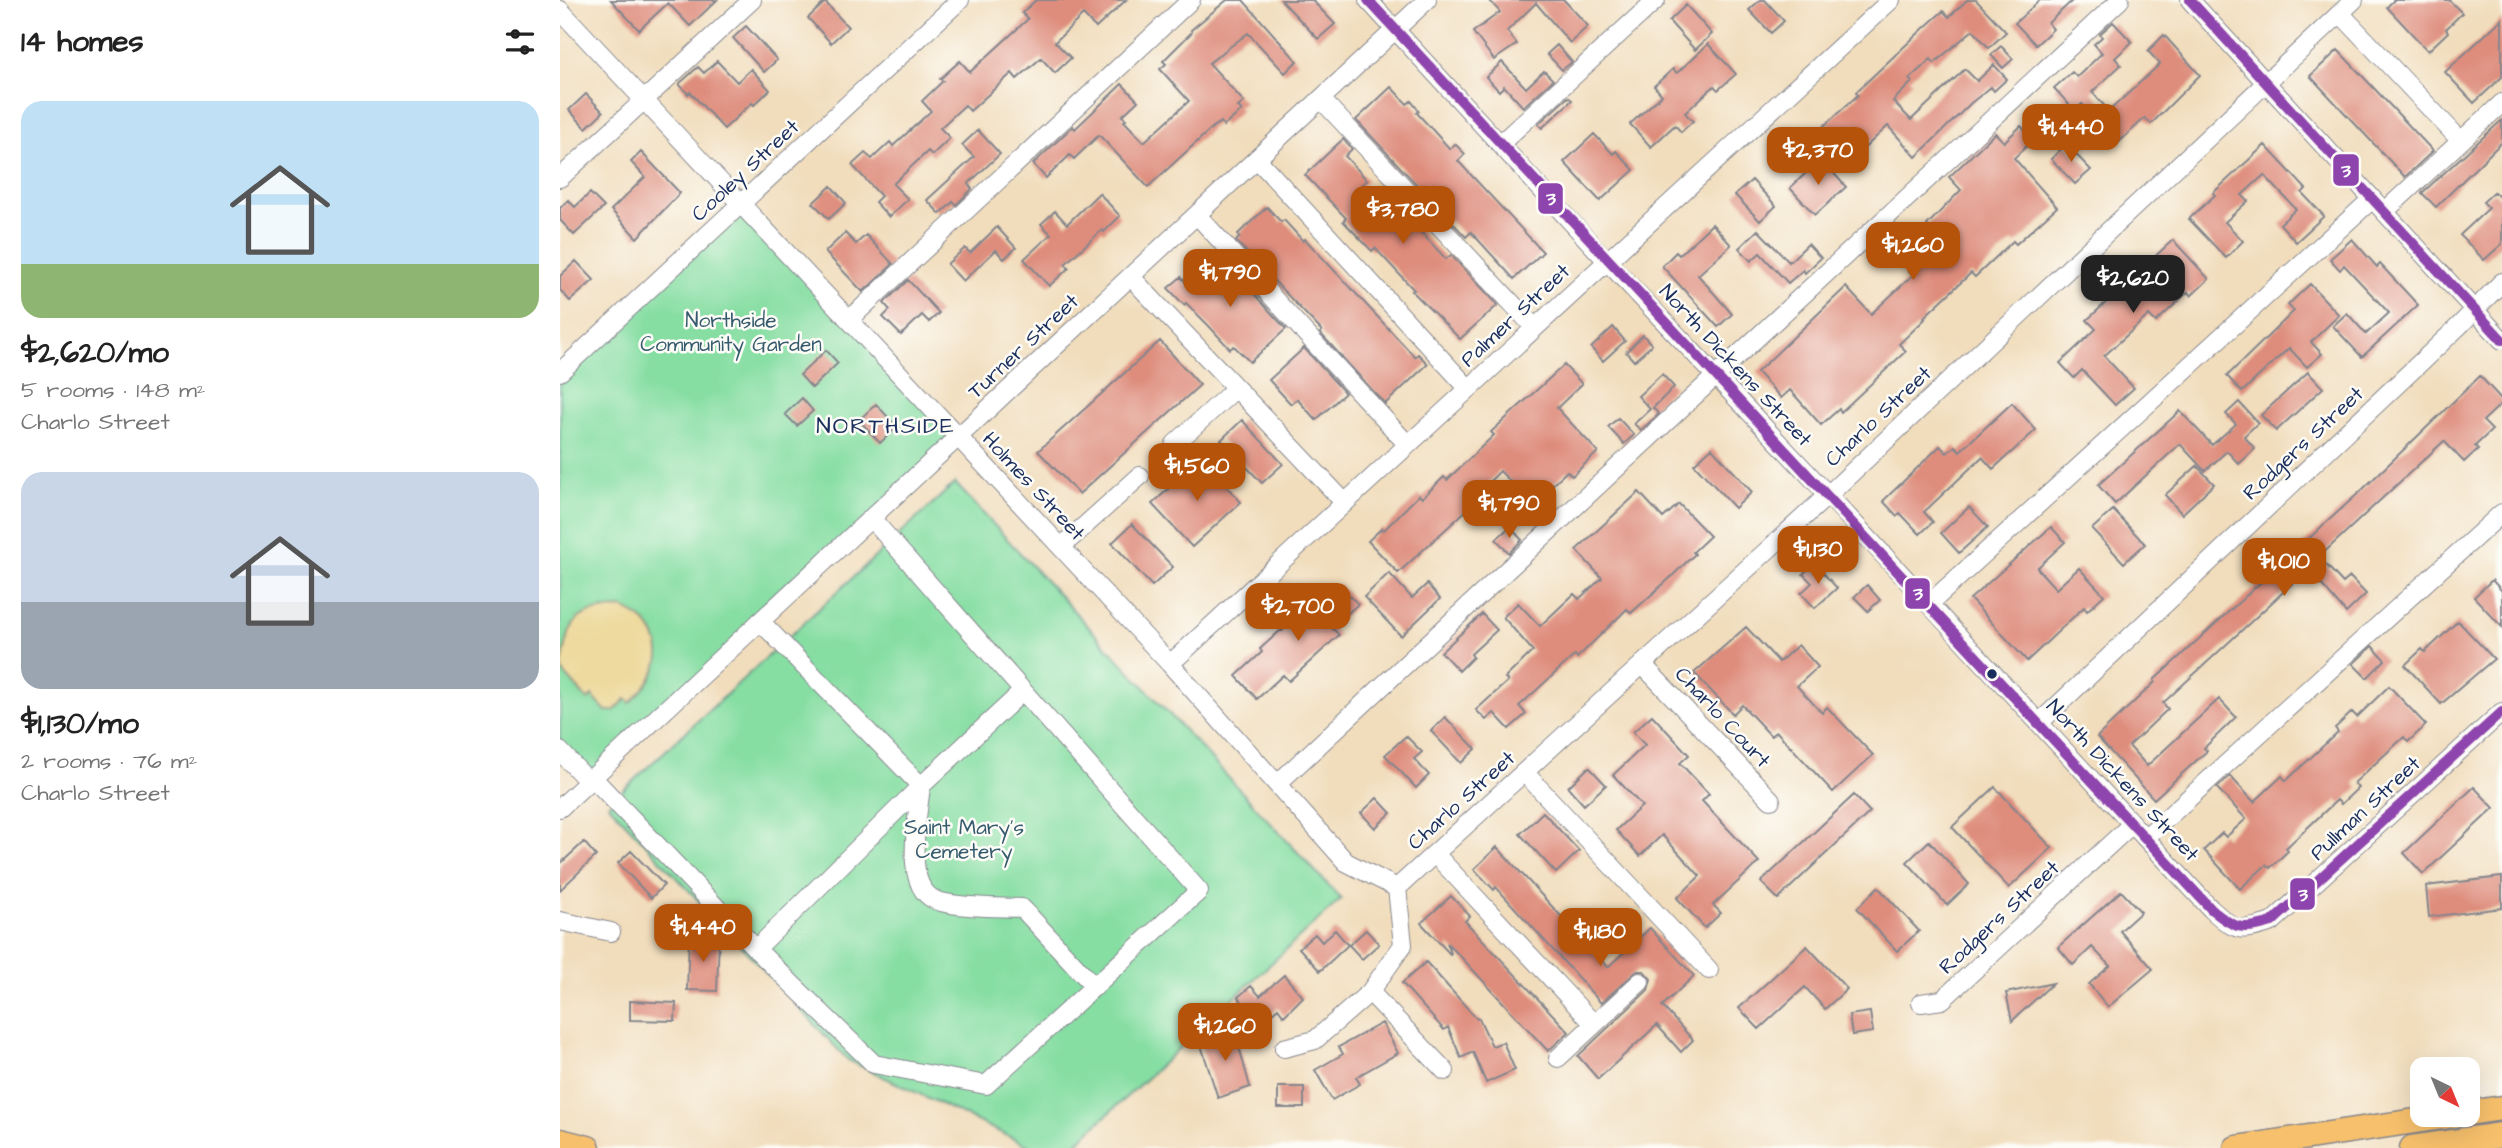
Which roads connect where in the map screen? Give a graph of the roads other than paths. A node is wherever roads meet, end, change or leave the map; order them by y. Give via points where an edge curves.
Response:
1 (752, 0) edge
2 (1191, 0) edge
3 (1368, 0) edge
4 (1427, 0) edge
5 (1656, 0) edge
6 (1891, 0) edge
7 (2120, 0) edge
8 (2190, 0) edge
9 (2354, 0) edge
10 (958, 1) edge
11 (560, 10) edge
12 (2340, 13) junction
13 (1395, 30) junction
14 (2266, 82) junction
15 (1321, 99) junction
16 (644, 101) junction
17 (2502, 103) edge
18 (2461, 141) junction
19 (1500, 144) junction
20 (1257, 159) junction
21 (560, 178) edge
22 (2372, 199) junction
23 (741, 205) junction
24 (2385, 212) junction
25 (1197, 215) junction
26 (1607, 261) junction
27 (1131, 277) junction
28 (2502, 282) edge
29 (2475, 311) junction
30 (849, 320) junction
31 (1535, 328) junction
32 (2502, 340) edge
33 (560, 372) edge
34 (1715, 377) junction
35 (1237, 388) junction
36 (1469, 389) junction
37 (958, 437) junction
38 (1175, 444) dead end
39 (1408, 445) junction
40 (1140, 476) dead end
41 (1828, 495) junction
42 (1345, 503) junction
43 (2502, 513) edge
44 (871, 518) junction
45 (1061, 547) junction
46 (1929, 604) junction
47 (760, 621) junction
48 (1170, 664) junction
49 (1642, 664) junction
50 (1023, 691) junction
51 (2502, 712) edge
52 (2039, 723) junction
53 (560, 751) edge
54 (1525, 773) junction
55 (590, 779) junction
56 (1277, 784) junction
57 (920, 786) junction
58 (1771, 800) dead end
59 (560, 808) edge
60 (2132, 824) junction
61 (2145, 838) junction
62 (1436, 855) junction
63 (1398, 888) junction
64 (560, 921) edge
65 (2252, 929) joint
66 (611, 932) dead end
67 (756, 949) junction
68 (1709, 970) dead end
69 (1640, 982) dead end
70 (1095, 987) junction
71 (1370, 992) junction
72 (1921, 1003) dead end
73 (1594, 1024) junction
74 (1284, 1048) dead end
75 (1558, 1058) dead end
76 (1445, 1071) dead end
77 (2502, 1108) edge
78 (2480, 1111) edge
79 (2410, 1122) edge
80 (2502, 1135) edge
81 (560, 1141) edge
82 (588, 1148) edge
83 (2236, 1148) edge
84 (2412, 1148) edge

1 - 16 street
2 - 30 street
3 - 13 street, North Dickens Street
4 - 13 street, Turner Street
5 - 19 street
6 - 26 street, Palmer Street
7 - 34 street
8 - 14 street
9 - 12 street, Charlo Street
10 - 23 street, Cooley Street
11 - 16 street, Holmes Street
12 - 14 street, Charlo Street
12 - 18 street
13 - 15 street, Turner Street
13 - 19 street, North Dickens Street
14 - 22 street
14 - 41 street, Charlo Street
15 - 20 street, Turner Street
15 - 31 street
16 - 21 street
16 - 23 street, Holmes Street
17 - 18 street
18 - 24 street
19 - 26 street, North Dickens Street
20 - 25 street, Turner Street
20 - 36 street
22 - 24 street
22 - 46 street
23 - 30 street, Holmes Street
23 - 33 street, Cooley Street
24 - 29 street
25 - 27 street, Turner Street
25 - 39 street
26 - 31 street, Palmer Street
26 - 34 street, North Dickens Street
27 - 35 street
27 - 37 street, Turner Street
28 - 29 street, Rodgers Street
29 - 32 street
29 - 52 street, Rodgers Street
30 - 37 street, Holmes Street
31 - 36 street, Palmer Street
34 - 41 street, North Dickens Street
34 - 56 street
35 - 38 street
35 - 42 street
36 - 39 street, Palmer Street
37 - 44 street, Turner Street
37 - 45 street, Holmes Street
39 - 42 street, Palmer Street
40 - 45 street
41 - 46 street, North Dickens Street
41 - 49 street, Charlo Street
42 - 48 street, Palmer Street
43 - 61 street
44 - 47 street, Turner Street
44 - 50 street
45 - 48 street, Holmes Street
46 - 52 street, North Dickens Street
47 - 55 street, Turner Street
47 - 57 street
48 - 56 street, Holmes Street
49 - 54 street, Charlo Street
49 - 58 street, Charlo Court
50 - 57 street
50 - 70 street via 1199,891
51 - 65 street, Pullman Street via 2309,890 2272,922
52 - 60 street, North Dickens Street
53 - 55 street
54 - 62 street, Charlo Street
54 - 68 street
55 - 59 street, Turner Street
55 - 67 street
56 - 63 street, Holmes Street via 1346,862
57 - 67 street
57 - 70 street via 914,868 922,892 939,902 1022,908
60 - 61 street, North Dickens Street
60 - 72 street, Rodgers Street via 1942,1000
61 - 65 street, North Dickens Street via 2231,927
62 - 63 street, Charlo Street
62 - 73 street
63 - 71 street via 1403,945
64 - 66 street
67 - 70 street via 874,1064 986,1085
69 - 73 street
71 - 74 street via 1315,1040
71 - 76 street
73 - 75 street
77 - 78 highway
79 - 83 highway
80 - 84 highway
81 - 82 highway

